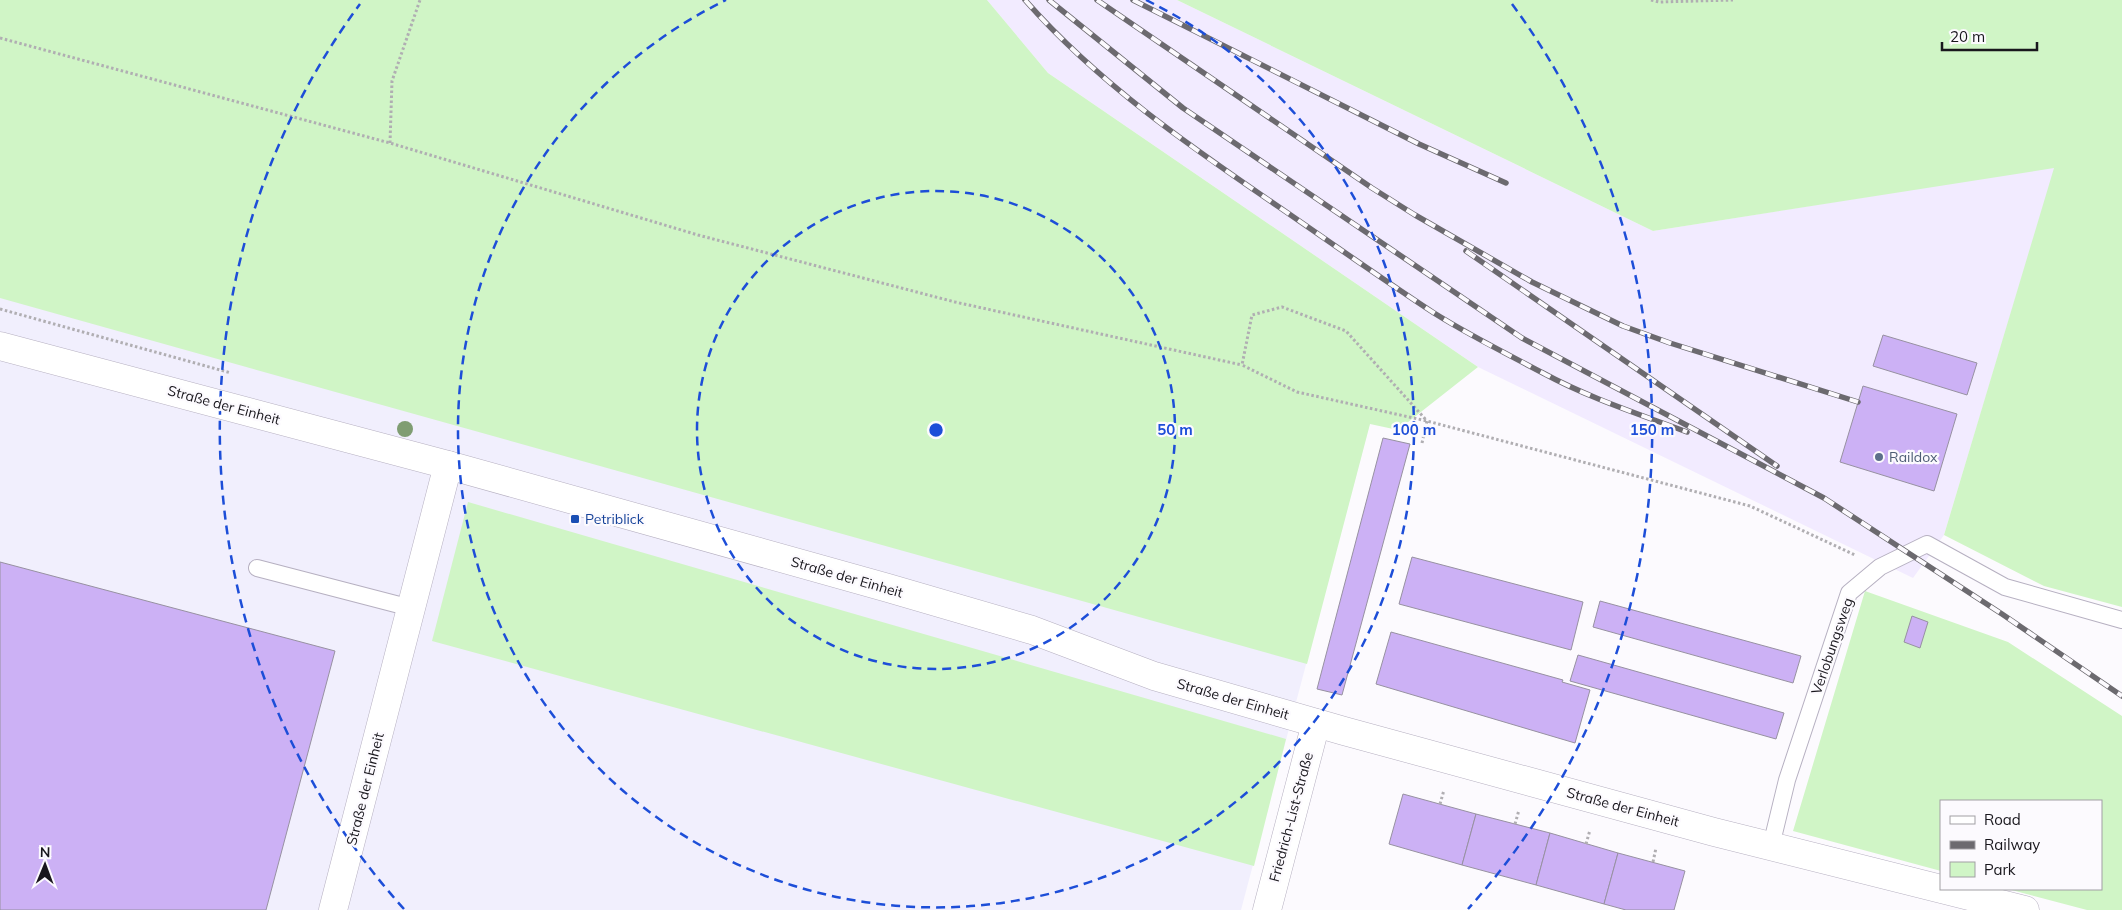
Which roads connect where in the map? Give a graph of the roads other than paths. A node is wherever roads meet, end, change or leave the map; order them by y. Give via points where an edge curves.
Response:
1 (0, 346) edge
2 (448, 464) junction
3 (257, 568) dead end
4 (411, 608) junction
5 (2122, 620) edge
6 (1316, 723) junction
7 (1771, 846) junction
8 (1940, 889) edge
9 (1946, 890) edge
10 (334, 910) edge
11 (1266, 910) edge
12 (2025, 910) edge

1 - 2 street, Straße der Einheit
2 - 4 street, Straße der Einheit
2 - 6 street, Straße der Einheit via 1032,630 1154,676
3 - 4 lane
4 - 10 street, Straße der Einheit
5 - 7 lane, Verlobungsweg via 2005,587 1927,544 1880,567 1849,593 1787,780
6 - 7 street, Straße der Einheit
6 - 11 street, Friedrich-List-Straße
7 - 8 street, Straße der Einheit
9 - 12 street, Straße der Einheit

